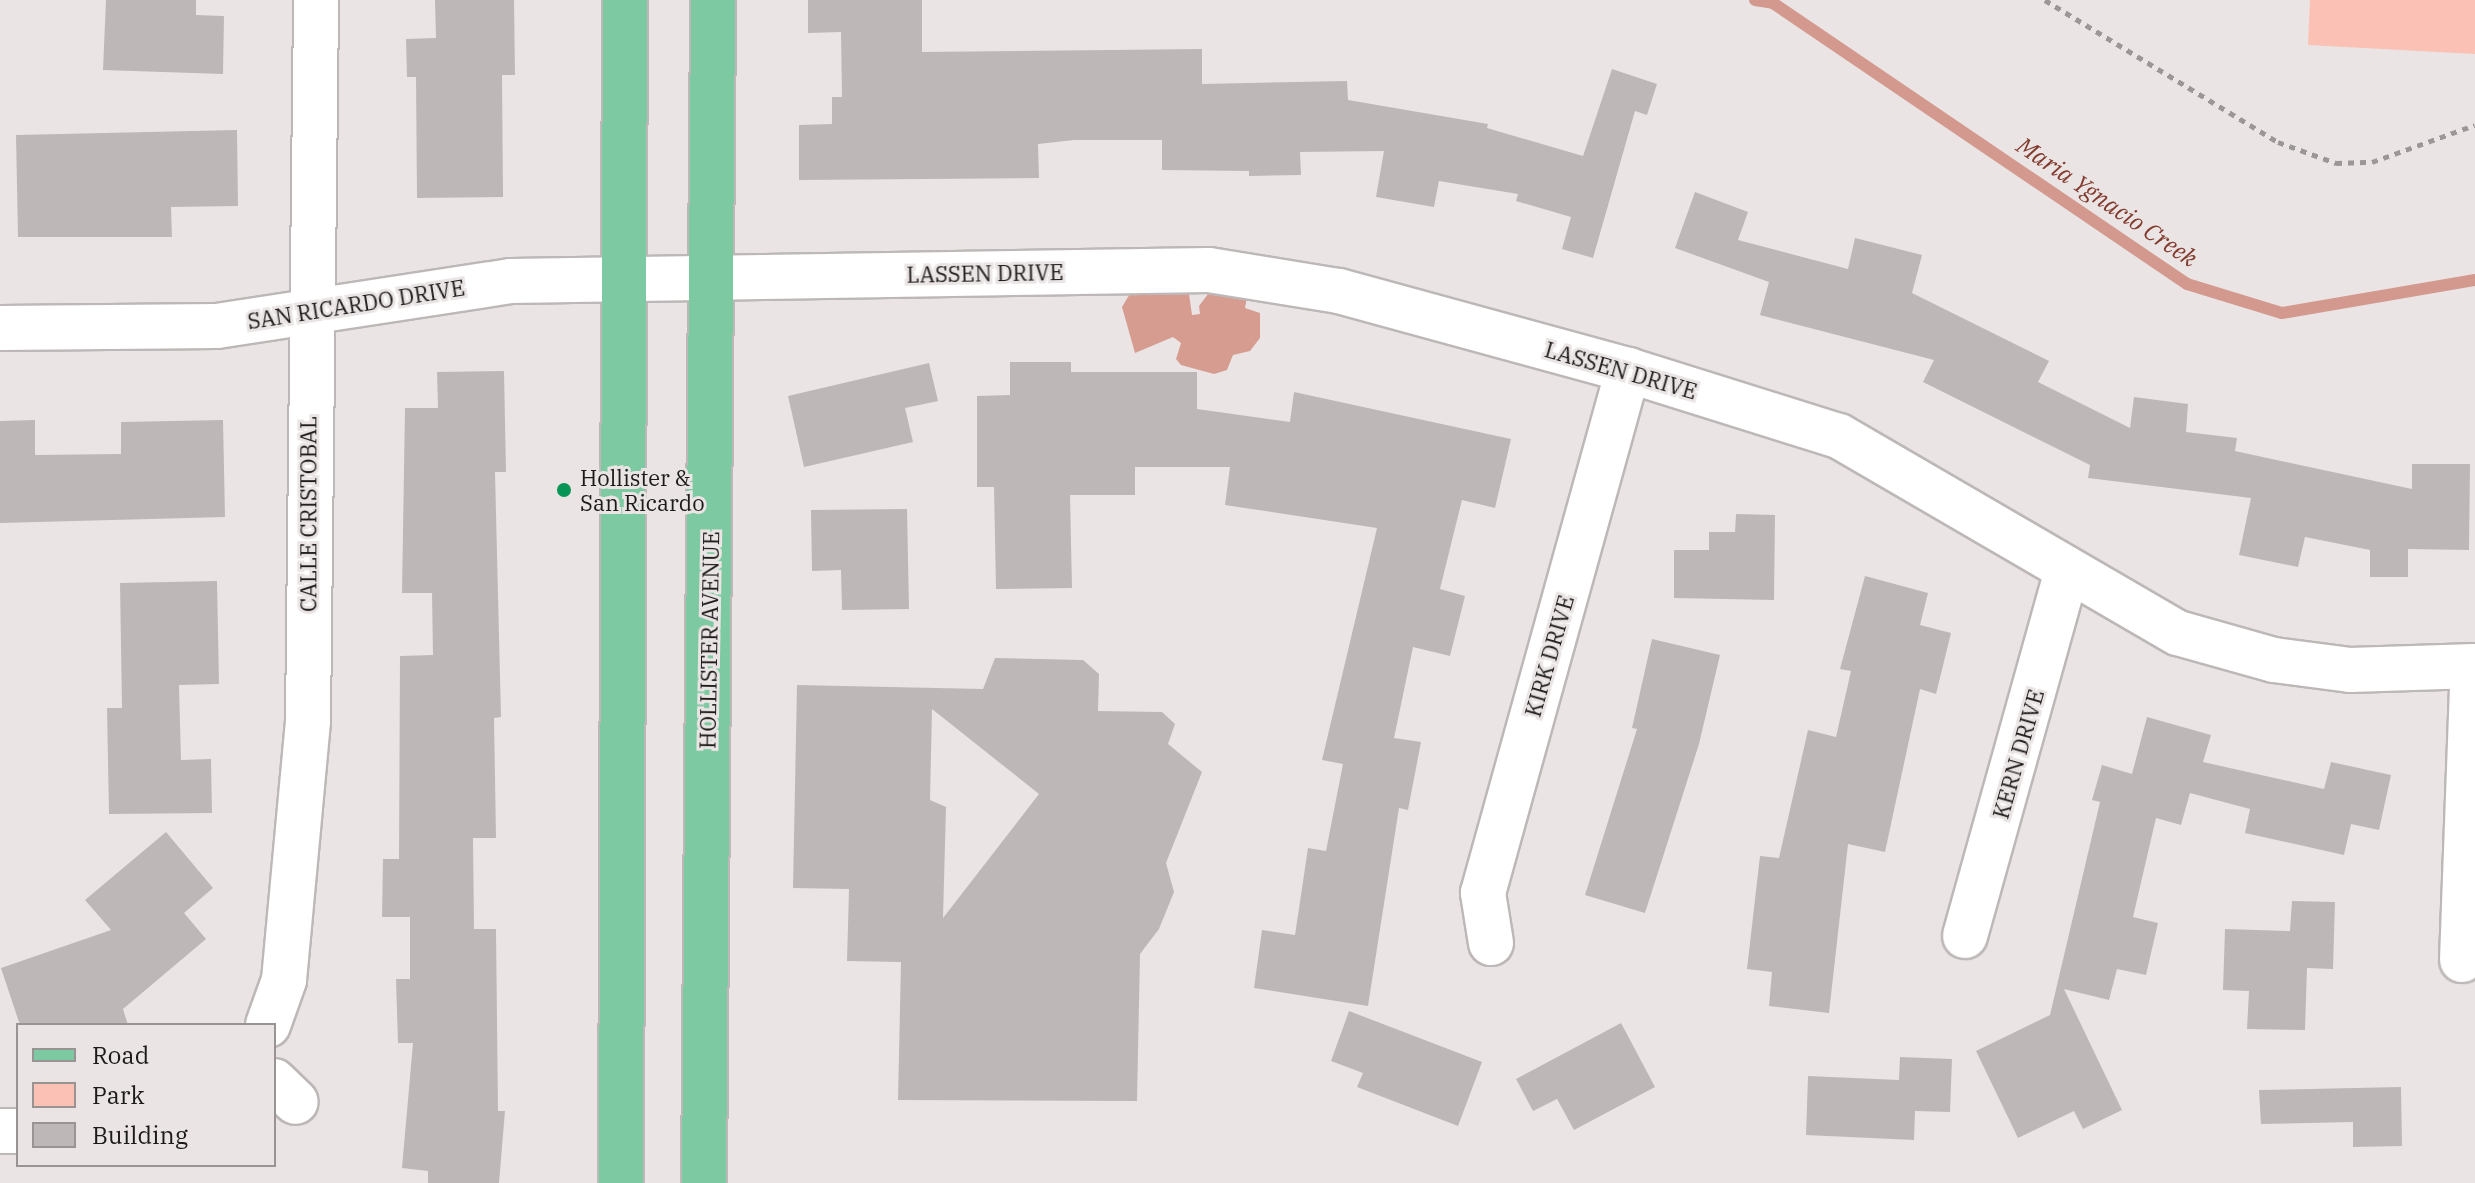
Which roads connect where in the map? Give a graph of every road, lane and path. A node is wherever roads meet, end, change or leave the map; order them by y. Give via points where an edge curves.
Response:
1 (316, 0) edge
2 (625, 0) edge
3 (713, 0) edge
4 (2045, 0) edge
5 (2475, 125) edge
6 (712, 276) junction
7 (624, 277) junction
8 (312, 310) junction
9 (0, 328) edge
10 (1628, 370) junction
11 (2067, 571) junction
12 (2474, 666) edge
13 (1965, 936) dead end
14 (1491, 943) dead end
15 (2462, 960) dead end
16 (269, 1023) edge
17 (621, 1183) edge
18 (704, 1183) edge

1 - 8 street, CALLE CRISTOBAL
2 - 7 main road
3 - 6 main road, HOLLISTER AVENUE
4 - 5 path via 2278,142 2336,163 2372,162
6 - 7 street, SAN RICARDO DRIVE
6 - 10 street, LASSEN DRIVE via 1209,270 1339,291
6 - 18 main road, HOLLISTER AVENUE
7 - 8 street, SAN RICARDO DRIVE via 459,286
7 - 17 main road
8 - 9 street, SAN RICARDO DRIVE via 217,326
8 - 16 street, CALLE CRISTOBAL via 308,721 284,980
10 - 11 street, LASSEN DRIVE via 1839,436
10 - 14 street, KIRK DRIVE via 1483,893
11 - 12 street, LASSEN DRIVE via 2178,633 2274,660 2350,670
11 - 13 street, KERN DRIVE
12 - 15 street

